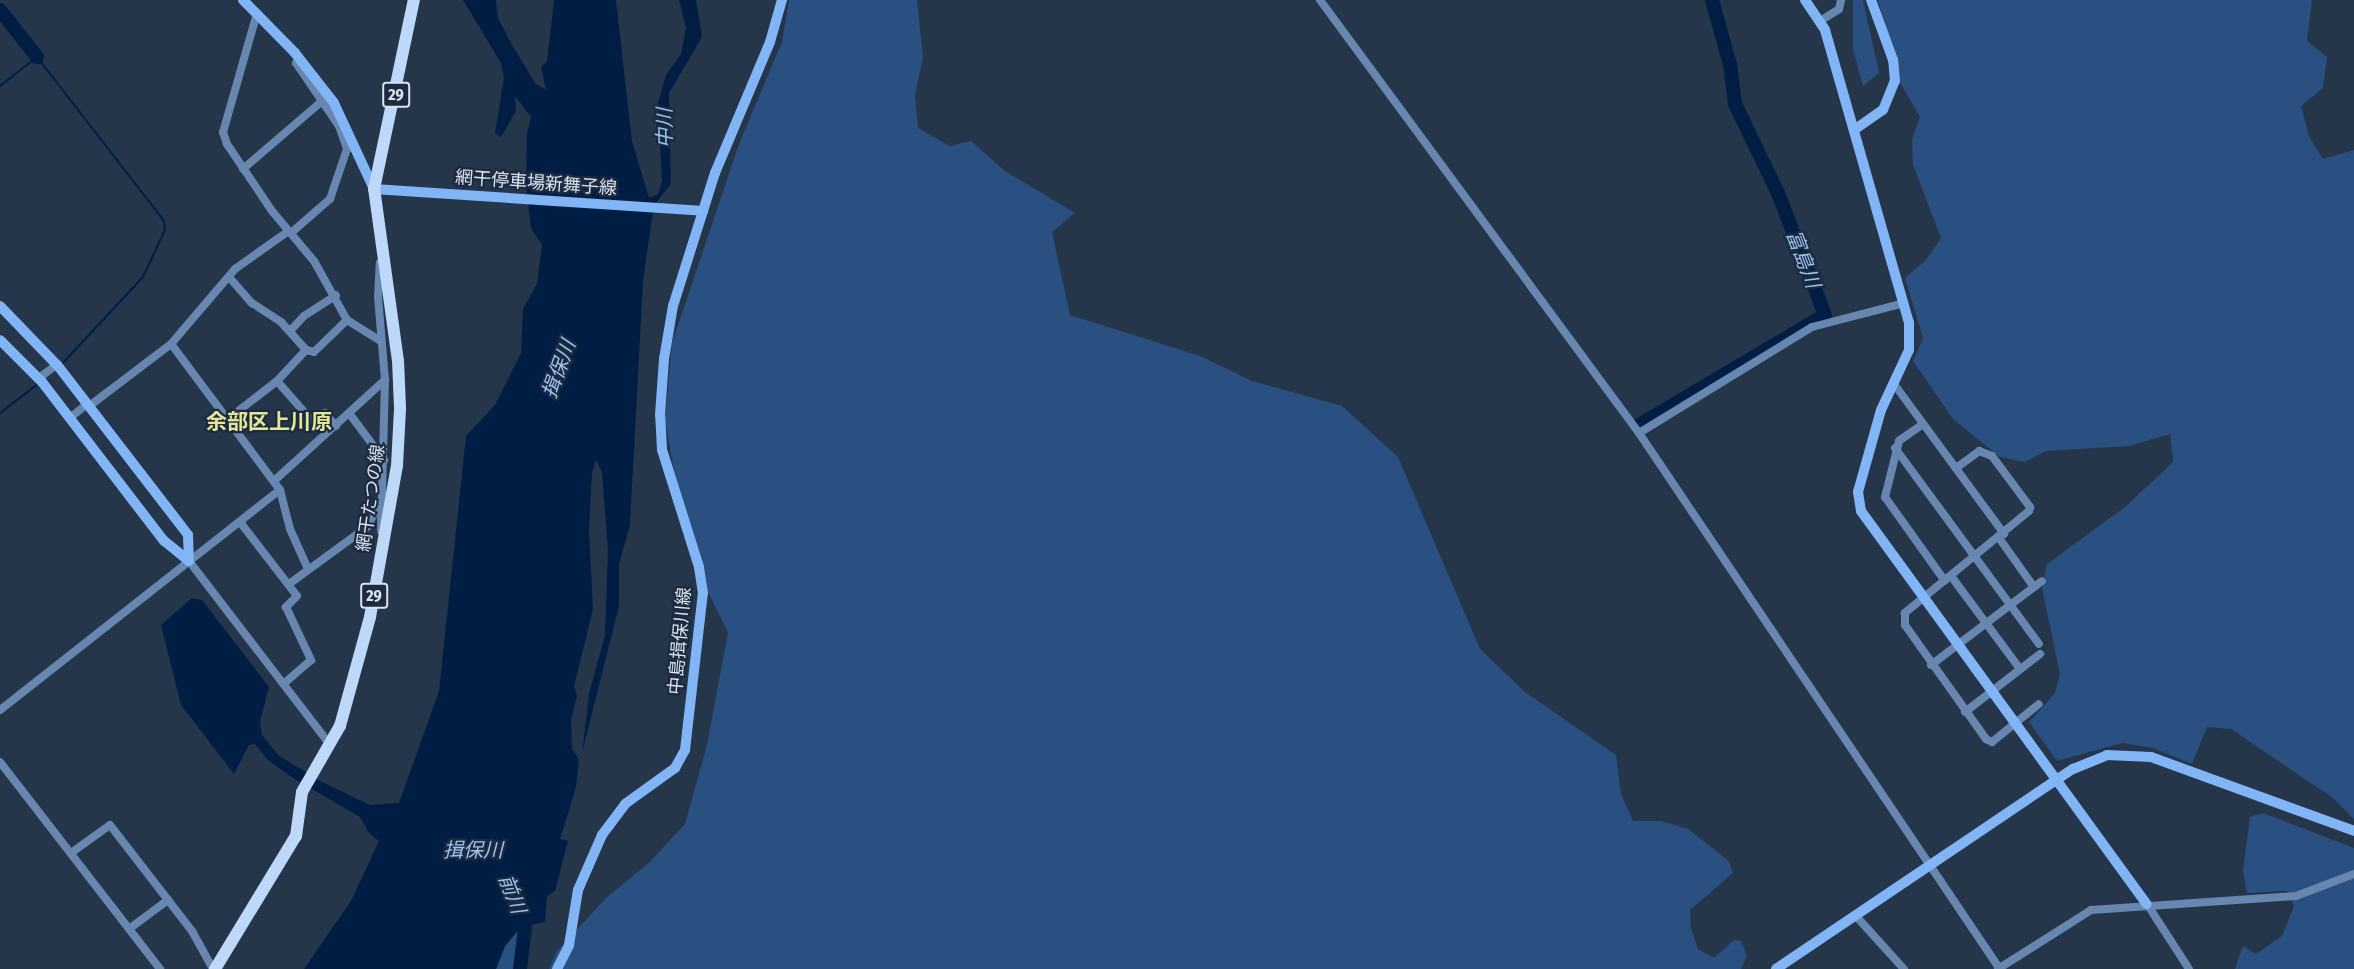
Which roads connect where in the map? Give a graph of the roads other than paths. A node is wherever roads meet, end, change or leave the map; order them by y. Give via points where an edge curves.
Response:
1 (243, 0) edge
2 (414, 0) edge
3 (782, 0) edge
4 (1320, 0) edge
5 (1805, 0) edge
6 (1842, 0) edge
7 (1871, 0) edge
8 (256, 13) junction
9 (1820, 21) junction
10 (299, 57) junction
11 (322, 100) junction
12 (1854, 130) junction
13 (243, 169) junction
14 (379, 189) junction
15 (698, 210) junction
16 (289, 232) junction
17 (381, 250) junction
18 (229, 277) junction
19 (336, 296) junction
20 (1904, 303) junction
21 (0, 306) edge
22 (347, 320) junction
23 (290, 332) junction
24 (0, 340) edge
25 (380, 341) junction
26 (171, 344) junction
27 (306, 350) junction
28 (56, 364) junction
29 (39, 378) junction
30 (385, 380) junction
31 (278, 381) junction
32 (1893, 384) junction
33 (87, 406) junction
34 (349, 414) junction
35 (71, 417) junction
36 (228, 419) junction
37 (1923, 424) junction
38 (336, 426) junction
39 (1639, 433) junction
40 (1895, 448) junction
41 (384, 461) junction
42 (1956, 468) junction
43 (275, 480) junction
44 (280, 490) junction
45 (381, 500) junction
46 (240, 522) junction
47 (2002, 536) junction
48 (384, 544) junction
49 (1975, 557) junction
50 (189, 561) junction
51 (308, 569) junction
52 (1948, 578) junction
53 (2042, 581) dead end
54 (289, 585) junction
55 (2034, 587) junction
56 (1923, 597) junction
57 (2009, 604) junction
58 (1986, 623) junction
59 (2039, 644) dead end
60 (1958, 645) junction
61 (2040, 654) dead end
62 (1931, 665) junction
63 (2020, 669) junction
64 (285, 682) junction
65 (1991, 691) junction
66 (2039, 704) dead end
67 (0, 710) edge
68 (1965, 712) junction
69 (2015, 723) junction
70 (330, 745) junction
71 (0, 762) edge
72 (2056, 780) junction
73 (2354, 831) edge
74 (71, 854) junction
75 (1929, 866) junction
76 (2354, 874) edge
77 (168, 900) junction
78 (2147, 904) junction
79 (1855, 915) junction
80 (129, 929) junction
81 (160, 969) edge
82 (214, 969) edge
83 (557, 969) edge
84 (1776, 969) edge
85 (1905, 969) edge
86 (1998, 969) edge
87 (2189, 969) edge

1 - 8 street
2 - 14 main road, 網干たつの線 / 29
3 - 15 street via 770,42
4 - 39 street
5 - 9 street
6 - 9 street via 1839,9
7 - 12 street via 1893,60 1895,81 1883,111
8 - 10 street
8 - 13 street via 223,132
9 - 12 street
10 - 11 street via 296,63
10 - 14 street via 334,103
11 - 13 street
11 - 16 street via 347,148 330,200
12 - 20 street
13 - 16 street
14 - 15 street, 網干停車場新舞子線
14 - 17 main road, 網干たつの線 / 29
15 - 83 street, 中島揖保川線 via 671,316 660,415 666,465 702,582 685,750 675,768 625,804 602,835 578,890 569,945
16 - 18 street
16 - 19 street
17 - 25 street
17 - 48 main road, 網干たつの線 / 29 via 398,361 400,408 397,466
18 - 23 street via 252,303 269,312
18 - 26 street
19 - 22 street
19 - 23 street via 304,316
20 - 32 street via 1911,339
20 - 39 street via 1812,327
21 - 28 street
22 - 25 street
22 - 27 street via 314,352
23 - 27 street
24 - 29 street
25 - 30 street
26 - 33 street
26 - 36 street
27 - 31 street
28 - 29 street
28 - 33 street
29 - 35 street
30 - 34 street
30 - 41 street
31 - 36 street
31 - 38 street via 313,422 325,413
32 - 37 street
32 - 56 street via 1881,410 1858,502
33 - 35 street
33 - 50 street via 188,535
34 - 38 street
34 - 41 street
35 - 50 street via 164,541
36 - 43 street
37 - 40 street
37 - 42 street
38 - 43 street
39 - 75 street
40 - 49 street
40 - 52 street via 1885,497
41 - 45 street
42 - 47 street
42 - 47 street via 1979,451 1992,456 2024,498 2029,511
43 - 44 street
44 - 46 street
44 - 51 street via 290,529
45 - 48 street
45 - 51 street via 367,527
46 - 50 street
46 - 54 street
47 - 49 street
47 - 55 street
48 - 70 main road, 網干たつの線 / 29 via 362,648 340,726
49 - 52 street
49 - 57 street
50 - 64 street
50 - 67 street
51 - 54 street
52 - 56 street
52 - 58 street
53 - 55 street
54 - 64 street via 297,596 286,607 311,660
55 - 57 street
56 - 60 street
56 - 62 street via 1905,613 1905,625
57 - 58 street
57 - 59 street
58 - 60 street
58 - 63 street
60 - 62 street
60 - 65 street
61 - 63 street
62 - 68 street
63 - 65 street
64 - 70 street
65 - 68 street
65 - 69 street
66 - 69 street
68 - 69 street via 1992,742
69 - 72 street
70 - 82 main road, 網干たつの線 / 29 via 302,792 300,821 289,850
71 - 74 street
72 - 73 street via 2090,760 2135,754
72 - 75 street
72 - 78 street
74 - 77 street via 110,825
74 - 80 street
75 - 79 street
75 - 86 street
76 - 78 street via 2296,896
77 - 80 street
77 - 82 street via 204,947
78 - 86 street via 2091,910
78 - 87 street
79 - 84 street
79 - 85 street
80 - 81 street

